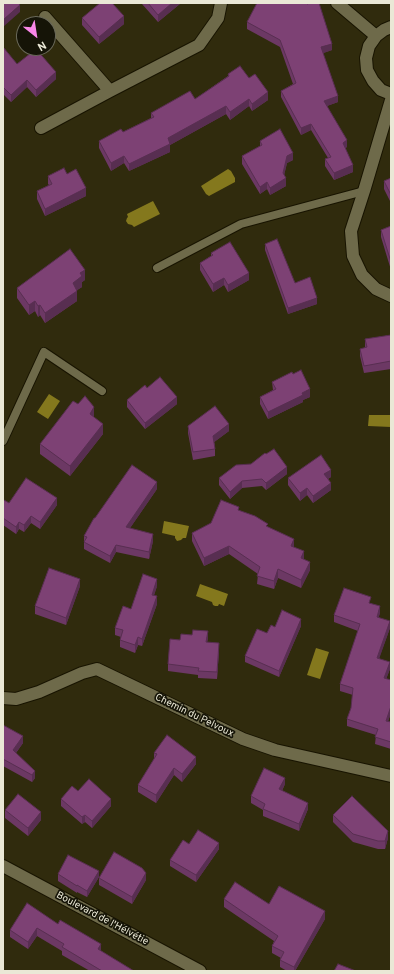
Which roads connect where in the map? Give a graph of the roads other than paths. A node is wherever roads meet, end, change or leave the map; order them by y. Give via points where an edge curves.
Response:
1 (221, 3) edge
2 (337, 3) edge
3 (391, 27) edge
4 (56, 30) edge
5 (376, 36) junction
6 (110, 91) junction
7 (391, 94) edge
8 (391, 100) edge
9 (41, 128) dead end
10 (364, 191) junction
11 (157, 268) dead end
12 (391, 296) edge
13 (102, 391) dead end
14 (3, 441) edge
15 (3, 698) edge
16 (391, 776) edge
17 (3, 866) edge
18 (200, 971) edge

1 - 6 street via 218,18 199,45
2 - 5 street
3 - 5 street
4 - 6 street
5 - 7 street via 369,46 366,58 368,70 381,90
6 - 9 street
8 - 10 street
10 - 11 lane via 241,224
10 - 12 street via 351,231 353,256 362,275 376,289
13 - 14 lane via 44,352
15 - 16 street, Chemin du Pelvoux via 16,699 39,692 82,672 97,669 243,739 275,750
17 - 18 street, Boulevard de l'Hélvétie

